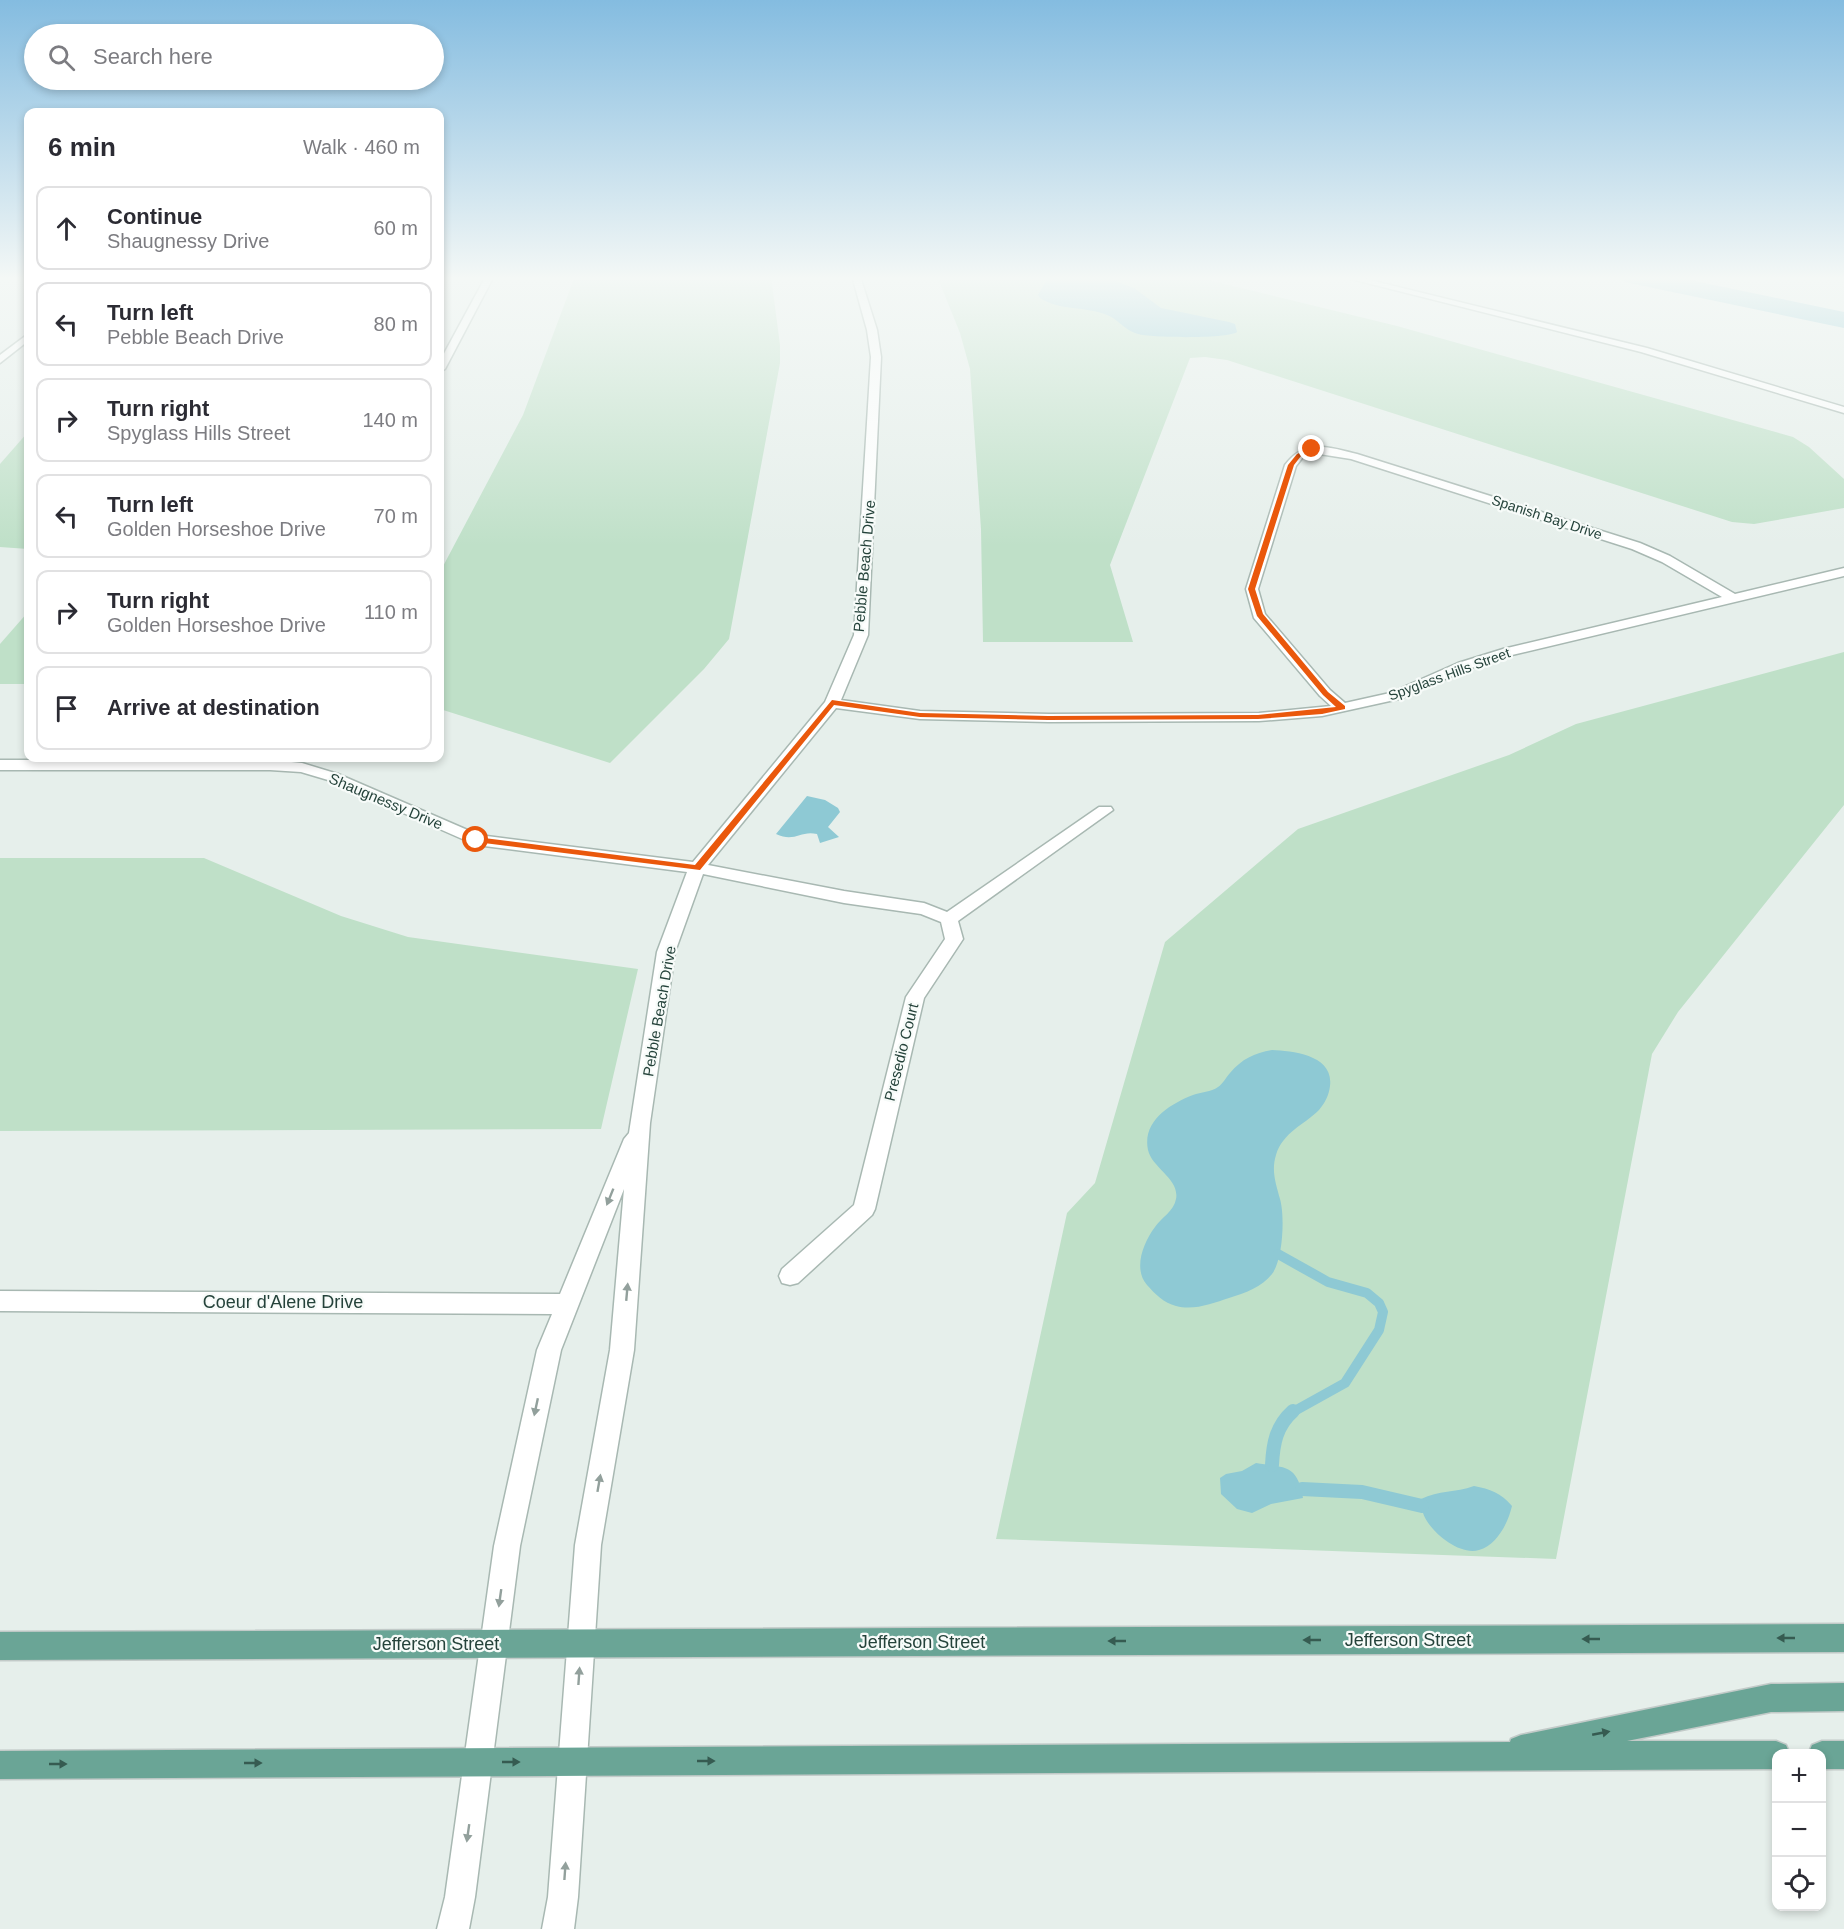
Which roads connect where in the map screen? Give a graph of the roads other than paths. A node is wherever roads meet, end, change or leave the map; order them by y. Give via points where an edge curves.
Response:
1 (876, 366) edge
2 (1695, 366) edge
3 (1844, 410) edge
4 (1844, 572) edge
5 (1733, 598) junction
6 (832, 702) junction
7 (1342, 708) junction
8 (146, 762) edge
9 (213, 762) edge
10 (0, 765) edge
11 (1105, 810) dead end
12 (697, 868) junction
13 (949, 919) junction
14 (640, 1123) junction
15 (790, 1276) dead end
16 (0, 1301) edge
17 (567, 1304) junction
18 (1844, 1638) edge
19 (494, 1644) junction
20 (581, 1644) junction
21 (0, 1646) edge
22 (1844, 1697) edge
23 (1772, 1755) edge
24 (1826, 1755) edge
25 (1844, 1755) edge
26 (1482, 1757) junction
27 (573, 1761) junction
28 (478, 1762) junction
29 (0, 1765) edge
30 (453, 1929) edge
31 (558, 1929) edge

1 - 6 street, Pebble Beach Drive via 861,635
2 - 3 street
4 - 5 street, Spyglass Hills Street
5 - 7 street, Spyglass Hills Street via 1508,652 1463,666 1394,696
5 - 7 street, Spanish Bay Drive via 1636,546 1353,456 1312,449 1299,455 1291,465 1252,589 1259,615
6 - 7 street, Spyglass Hills Street via 920,715 1048,718 1258,717
6 - 12 street, Pebble Beach Drive
8 - 10 street, Shaugnessy Drive
9 - 12 street, Shaugnessy Drive via 302,768 333,777 476,840
11 - 13 street
12 - 13 street via 924,909
12 - 14 street, Pebble Beach Drive via 666,952
13 - 15 street, Presedio Court via 954,939 915,997 864,1209
14 -> 17 street
20 -> 14 street via 588,1545 622,1350
16 - 17 street, Coeur d'Alene Drive
17 -> 19 street via 546,1361 507,1546
18 -> 20 main road, Jefferson Street
19 - 20 main road, Jefferson Street
19 - 21 main road, Jefferson Street
19 - 28 street
27 -> 20 street
26 -> 22 main road via 1771,1698
23 - 26 main road
24 - 25 main road
27 -> 26 main road
28 -> 27 main road
31 -> 27 street
29 -> 28 main road
28 -> 30 street

